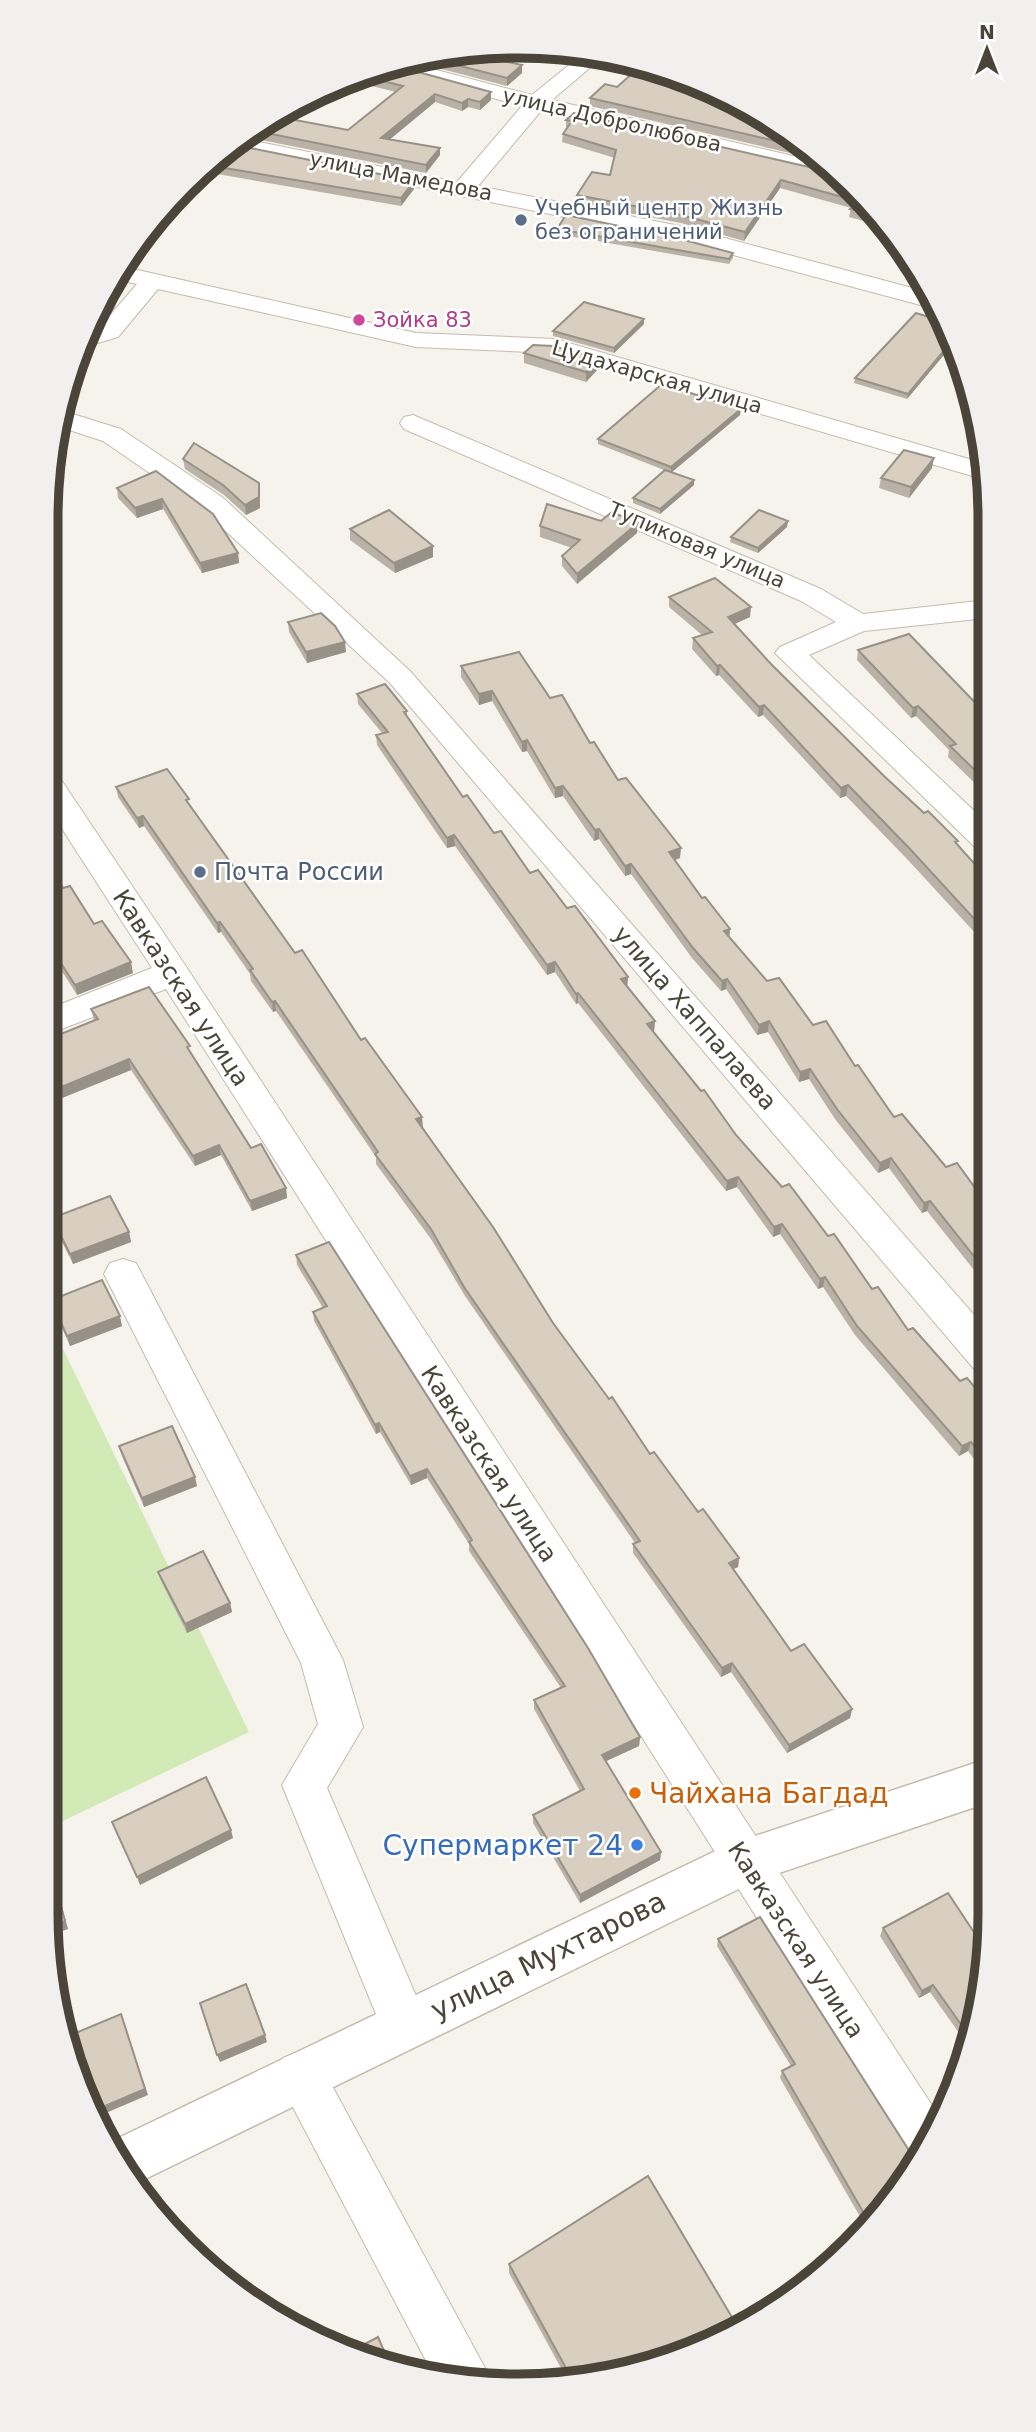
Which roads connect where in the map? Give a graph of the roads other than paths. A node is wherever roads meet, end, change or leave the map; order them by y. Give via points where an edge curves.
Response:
1 (584, 63) edge
2 (413, 70) edge
3 (536, 103) junction
4 (247, 146) edge
5 (816, 168) edge
6 (463, 188) junction
7 (127, 275) edge
8 (151, 282) junction
9 (922, 298) edge
10 (95, 337) edge
11 (68, 421) edge
12 (414, 423) dead end
13 (975, 469) edge
14 (978, 610) edge
15 (858, 623) junction
16 (58, 805) edge
17 (978, 832) edge
18 (173, 973) junction
19 (58, 1018) edge
20 (123, 1274) dead end
21 (978, 1346) edge
22 (978, 1784) edge
23 (745, 1861) junction
24 (404, 2024) junction
25 (300, 2075) junction
26 (922, 2134) edge
27 (129, 2160) edge
28 (460, 2370) edge

1 - 3 street
2 - 3 street, улица Добролюбова
3 - 5 street, улица Добролюбова
3 - 6 street
4 - 6 street, улица Мамедова
6 - 9 street, улица Мамедова via 680,233
7 - 8 street, Цудахарская улица
8 - 10 street via 108,332
8 - 13 street, Цудахарская улица via 416,340 555,346
11 - 21 street, улица Хаппалаева via 112,435 212,503 400,677
12 - 15 street, Тупиковая улица via 811,595
14 - 15 street
15 - 17 street via 790,653
16 - 18 street, Кавказская улица
18 - 19 street
18 - 23 street, Кавказская улица
20 - 24 street via 322,1660 341,1727 304,1785
22 - 23 street, улица Мухтарова
23 - 24 street, улица Мухтарова
23 - 26 street, Кавказская улица
24 - 25 street, улица Мухтарова
25 - 27 street, улица Мухтарова
25 - 28 street

